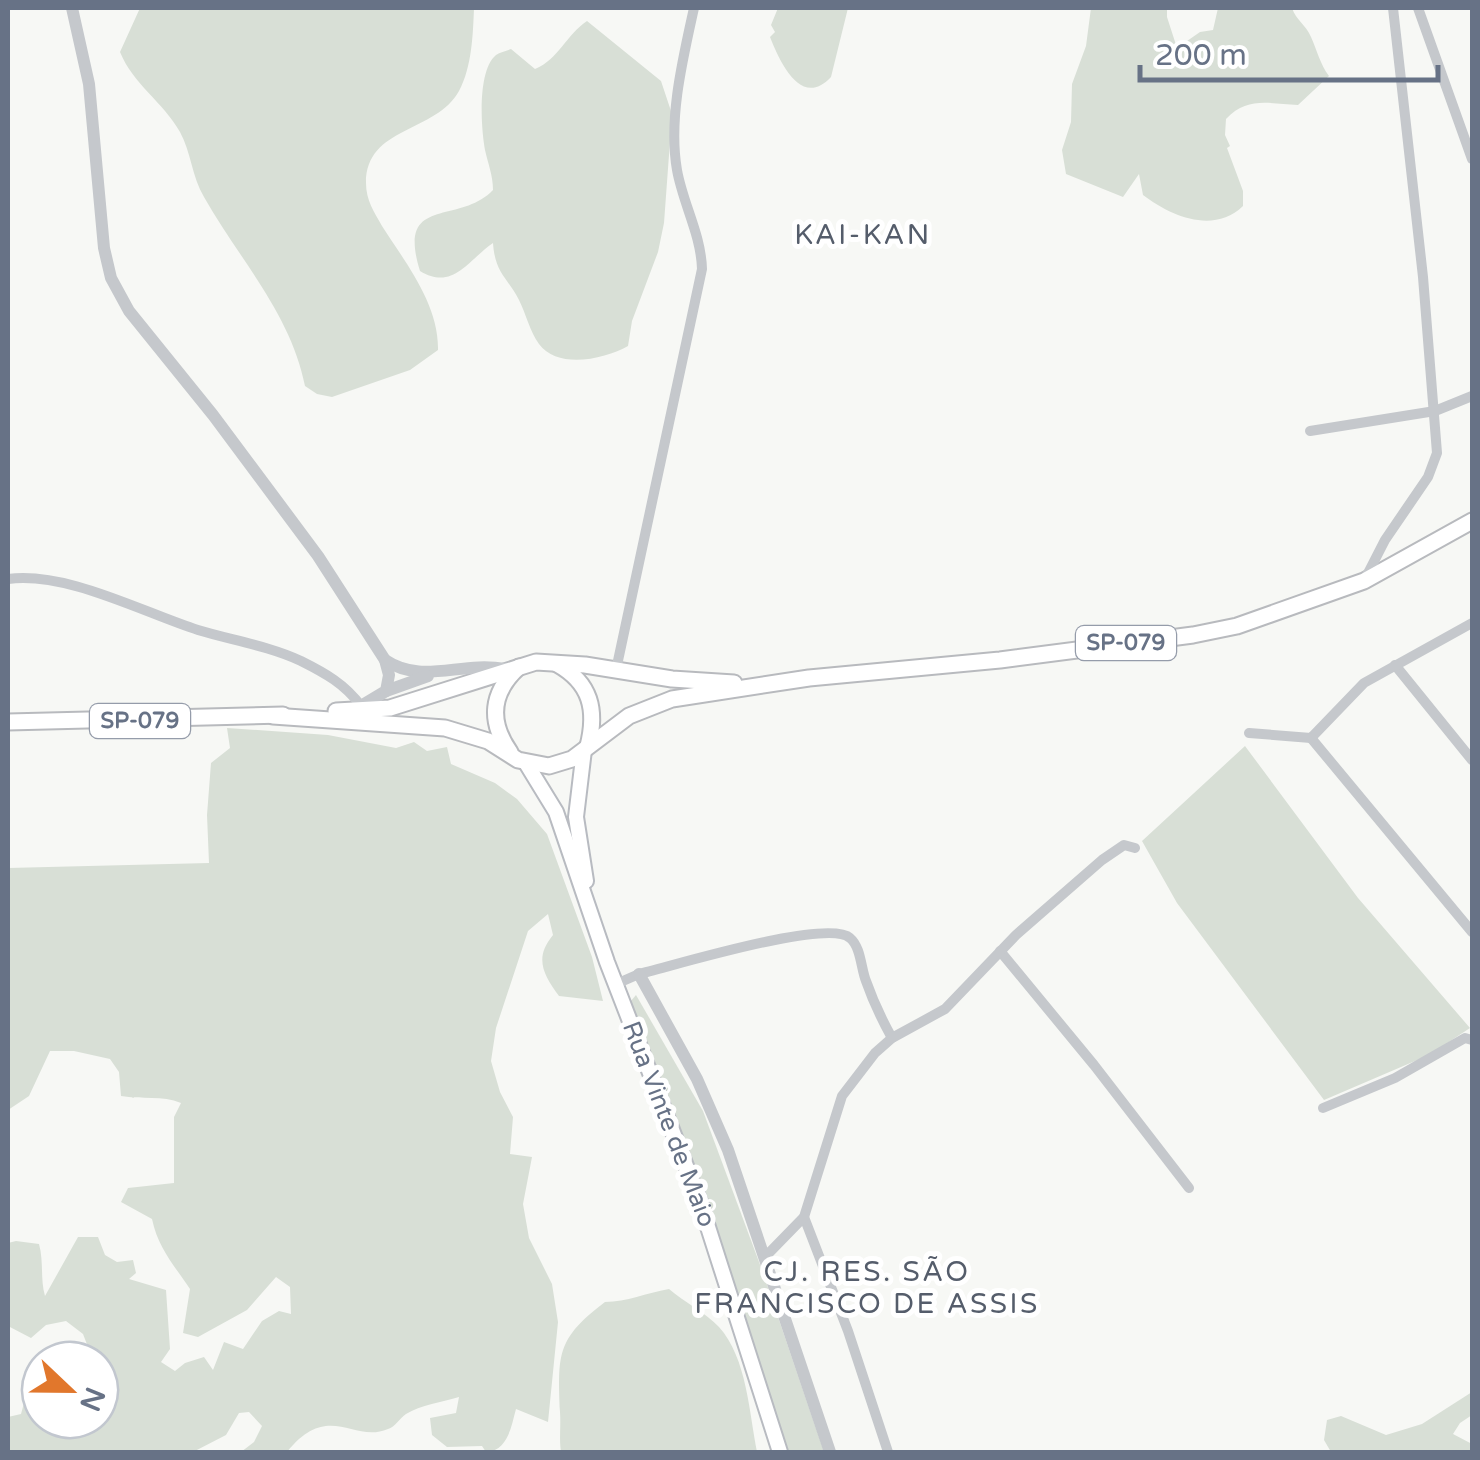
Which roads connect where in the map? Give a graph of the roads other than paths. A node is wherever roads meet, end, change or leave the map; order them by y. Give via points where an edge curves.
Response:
1 (72, 8) edge
2 (694, 8) edge
3 (1393, 8) edge
4 (1418, 8) edge
5 (1472, 159) edge
6 (1472, 396) edge
7 (1434, 411) junction
8 (1310, 431) dead end
9 (1472, 521) edge
10 (8, 578) edge
11 (1364, 581) junction
12 (1472, 624) edge
13 (385, 660) junction
14 (554, 662) junction
15 (522, 664) junction
16 (1395, 665) junction
17 (454, 667) junction
18 (504, 669) junction
19 (616, 670) junction
20 (758, 684) junction
21 (386, 691) junction
22 (358, 708) junction
23 (273, 716) junction
24 (8, 722) edge
25 (1249, 734) dead end
26 (1311, 738) junction
27 (586, 748) junction
28 (1472, 760) edge
29 (522, 762) junction
30 (1135, 848) dead end
31 (590, 911) junction
32 (1472, 932) edge
33 (1000, 951) junction
34 (640, 974) junction
35 (616, 984) junction
36 (892, 1038) junction
37 (1472, 1040) edge
38 (1323, 1108) dead end
39 (1189, 1188) dead end
40 (804, 1216) junction
41 (766, 1256) junction
42 (780, 1452) edge
43 (830, 1452) edge
44 (888, 1452) edge

1 - 13 street via 89,84 111,278 129,311 318,556
2 - 19 street via 674,145 702,269
3 - 7 street
4 - 5 street
6 - 7 street
7 - 8 street
7 - 11 street via 1434,464
9 - 11 highway, SP-079
10 - 22 street via 66,585 295,658 340,683
11 - 20 highway, SP-079 via 1265,618 1193,635
12 - 16 street
13 - 17 street via 408,672
13 - 21 street
14 - 15 highway, SP-079
14 - 19 highway, SP-079
14 - 27 highway via 576,676 591,699
15 - 18 highway, SP-079
15 - 29 highway via 494,705 499,734
16 - 26 street via 1364,683
16 - 28 street
17 - 18 street
17 - 21 street
18 - 22 highway, SP-079 via 404,704
19 - 20 highway, SP-079
20 - 27 highway, SP-079 via 650,707
21 - 22 street
22 - 23 highway, SP-079
23 - 24 highway, SP-079
23 - 29 highway, SP-079 via 445,728 488,741
25 - 26 street
26 - 32 street
27 - 29 highway, SP-079 via 562,764
27 - 31 main road, Rua Vinte de Maio via 576,818
29 - 31 main road, Rua Vinte de Maio via 556,812
30 - 33 street via 1124,845 1102,860
31 - 35 main road, Rua Vinte de Maio
33 - 36 street via 945,1009
33 - 39 street
34 - 35 street
34 - 36 street via 810,932 840,932 855,945
34 - 41 street via 706,1098
35 - 42 main road, Rua Vinte de Maio via 700,1202
36 - 40 street via 842,1096
37 - 38 street
40 - 41 street
40 - 44 street
41 - 43 street

